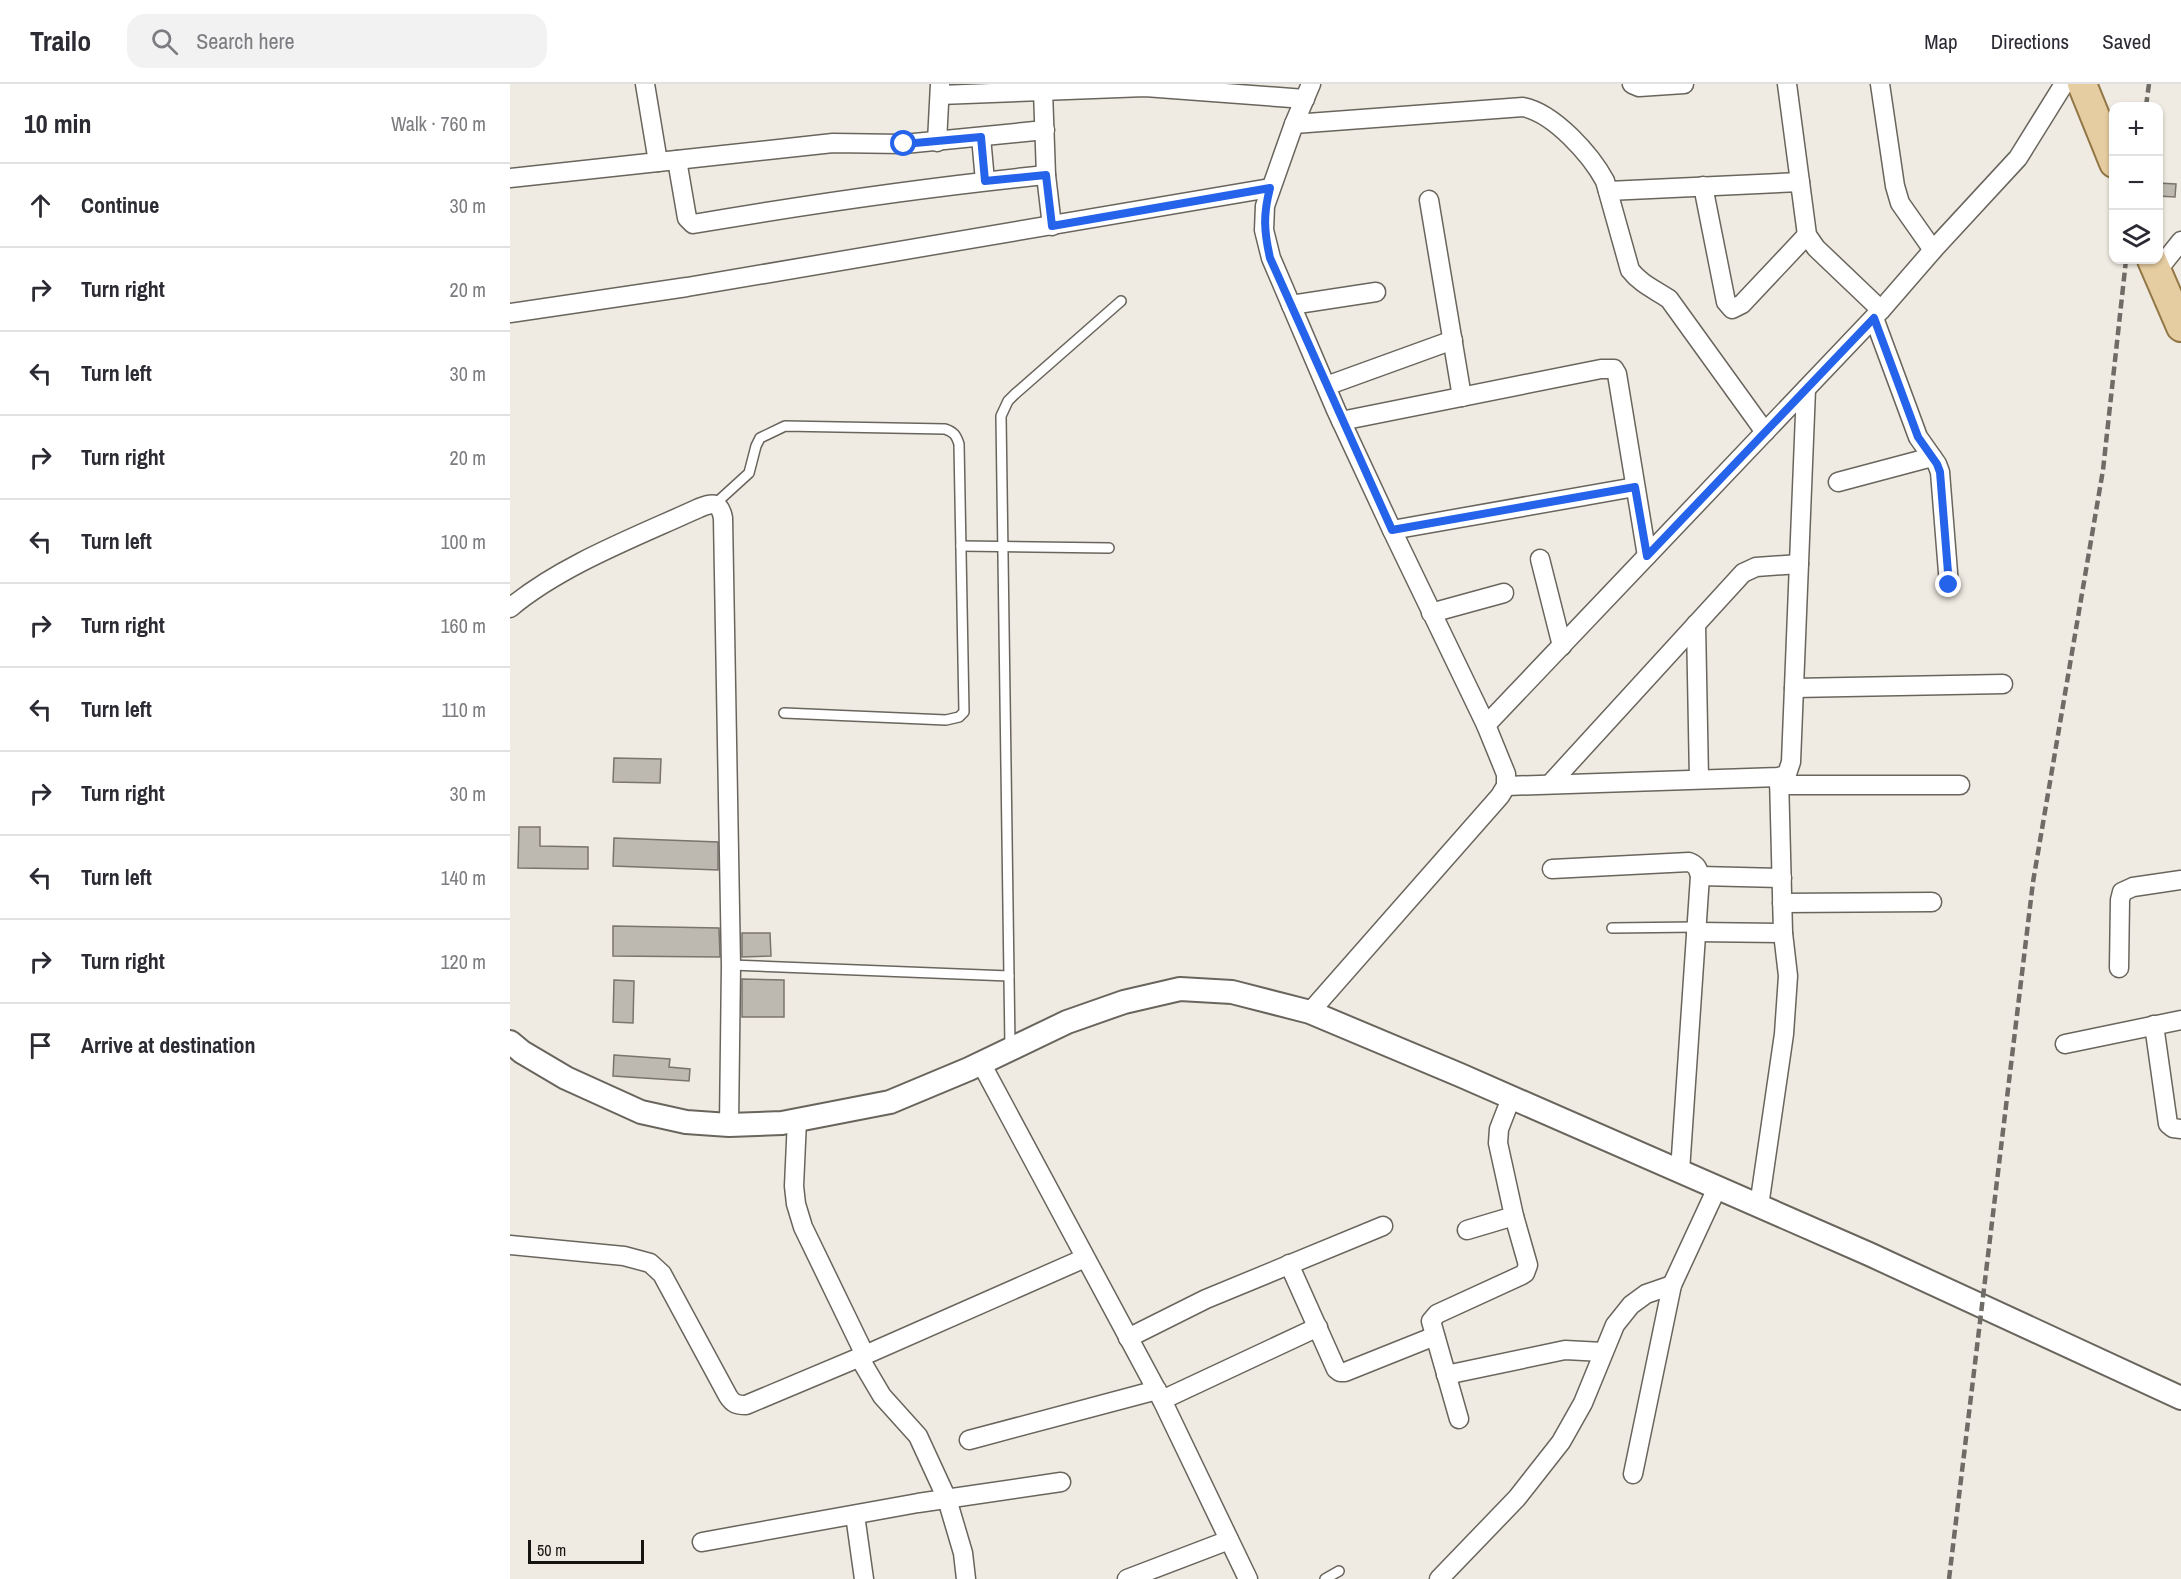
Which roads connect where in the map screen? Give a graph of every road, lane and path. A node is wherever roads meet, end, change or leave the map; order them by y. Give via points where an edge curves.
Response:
1 (645, 84) edge
2 (1632, 84) edge
3 (1684, 84) edge
4 (1787, 84) edge
5 (1880, 84) edge
6 (2064, 84) edge
7 (2082, 84) edge
8 (940, 89) edge
9 (1043, 91) junction
10 (1308, 92) edge
11 (1294, 124) junction
12 (1044, 130) junction
13 (981, 137) junction
14 (937, 142) junction
15 (2111, 156) edge
16 (677, 160) junction
17 (658, 162) junction
18 (1046, 175) junction
19 (510, 178) edge
20 (985, 181) junction
21 (1800, 182) junction
22 (1703, 186) junction
23 (1270, 188) junction
24 (1608, 191) junction
25 (1429, 200) dead end
26 (1052, 226) junction
27 (1807, 235) junction
28 (2181, 241) edge
29 (1933, 250) junction
30 (2155, 265) edge
31 (1376, 292) dead end
32 (1121, 301) dead end
33 (1291, 305) junction
34 (510, 313) edge
35 (1878, 314) junction
36 (2181, 327) edge
37 (1453, 340) junction
38 (1326, 387) junction
39 (1806, 389) junction
40 (1462, 397) junction
41 (1341, 421) junction
42 (1766, 432) junction
43 (1932, 457) junction
44 (1838, 482) dead end
45 (1635, 487) junction
46 (715, 504) junction
47 (1392, 530) junction
48 (961, 546) junction
49 (1004, 547) junction
50 (1109, 548) dead end
51 (1647, 556) junction
52 (1540, 559) dead end
53 (1799, 564) junction
54 (1949, 585) dead end
55 (1504, 593) dead end
56 (510, 608) edge
57 (1431, 613) junction
58 (1696, 624) junction
59 (1562, 646) junction
60 (2002, 684) dead end
61 (1794, 688) junction
62 (784, 713) dead end
63 (1486, 725) junction
64 (1699, 779) junction
65 (1779, 781) junction
66 (1550, 784) junction
67 (1960, 785) dead end
68 (1506, 786) junction
69 (1552, 869) dead end
70 (1700, 876) junction
71 (1782, 878) junction
72 (2181, 880) edge
73 (1932, 902) dead end
74 (1782, 903) junction
75 (1612, 928) dead end
76 (1696, 929) junction
77 (1783, 933) junction
78 (731, 965) junction
79 (2119, 968) dead end
80 (1009, 976) junction
81 (1310, 1012) junction
82 (2181, 1020) edge
83 (2154, 1025) junction
84 (510, 1042) edge
85 (2065, 1044) dead end
86 (1010, 1049) junction
87 (981, 1063) junction
88 (1511, 1098) junction
89 (797, 1120) junction
90 (729, 1125) junction
91 (2181, 1129) edge
92 (1680, 1171) junction
93 (1717, 1188) junction
94 (1759, 1206) junction
95 (1514, 1216) junction
96 (1383, 1227) dead end
97 (1467, 1230) dead end
98 (510, 1245) edge
99 (1086, 1258) junction
100 (1289, 1264) junction
101 (1672, 1285) junction
102 (1318, 1327) junction
103 (1435, 1336) junction
104 (1128, 1338) junction
105 (1603, 1352) junction
106 (862, 1356) junction
107 (1446, 1375) junction
108 (1159, 1395) junction
109 (2181, 1398) edge
110 (1459, 1419) dead end
111 (969, 1440) dead end
112 (1633, 1474) dead end
113 (1061, 1482) dead end
114 (947, 1498) junction
115 (855, 1515) junction
116 (1229, 1540) junction
117 (702, 1542) dead end
118 (1339, 1572) dead end
119 (864, 1579) edge
120 (966, 1579) edge
121 (1126, 1579) edge
122 (1248, 1579) edge
123 (1324, 1579) edge
124 (1439, 1579) edge

1 - 17 street
2 - 3 street
4 - 21 street
5 - 29 street via 1898,194 1908,216
6 - 29 street via 2018,158
7 - 15 main road
8 - 9 street
8 - 14 street
9 - 10 street via 1145,87
9 - 12 street
10 - 11 street
11 - 23 street
11 - 24 street via 1533,109 1546,116 1586,154
12 - 13 street
12 - 18 street
13 - 14 street
13 - 20 street
14 - 16 street via 833,142
16 - 17 street
16 - 20 street via 687,218 693,224
17 - 19 street
18 - 20 street
18 - 26 street
21 - 22 street
21 - 27 street
22 - 24 street
22 - 27 street via 1726,302 1732,309 1742,304
23 - 26 street
23 - 33 street via 1264,230 1270,258
24 - 42 street via 1630,270 1649,288 1669,299
25 - 37 street
26 - 34 street
27 - 35 street
28 - 30 street
29 - 35 street
30 - 36 main road
31 - 33 street
32 - 49 lane via 1008,401 1001,416
33 - 38 street
35 - 39 street
35 - 43 street via 1918,437
37 - 38 street
37 - 40 street
38 - 41 street
39 - 42 street
39 - 53 street
40 - 41 street
40 - 45 street via 1614,369
41 - 47 street
42 - 51 street
43 - 44 street
43 - 54 street via 1940,472
45 - 47 street
45 - 51 street
46 - 48 lane via 749,472 760,438 785,426 945,429 953,432 959,444
46 - 56 street via 707,504 573,567
46 - 78 street via 721,508 723,518
47 - 57 street
48 - 49 lane
48 - 62 lane via 964,712 960,717 946,720
49 - 50 lane
49 - 80 lane
51 - 59 street
52 - 59 street
53 - 58 street via 1749,569
53 - 61 street
55 - 57 street
57 - 63 street
58 - 64 street
58 - 66 street
59 - 63 street
60 - 61 street
61 - 65 street via 1790,769
63 - 68 street via 1506,774
64 - 65 street
64 - 66 street
65 - 67 street
65 - 71 street
66 - 68 street
68 - 81 street
69 - 70 street via 1689,862
70 - 71 street
70 - 76 street
71 - 74 street
72 - 79 street via 2122,892
73 - 74 street
74 - 77 street
75 - 76 lane
76 - 77 street
76 - 92 street
77 - 94 street via 1788,976 1784,1034
78 - 80 lane
78 - 90 street
80 - 86 lane
81 - 86 street via 1232,992 1180,988 1105,1008
81 - 88 street
82 - 83 street
83 - 85 street
83 - 91 street via 2168,1124
84 - 90 street via 566,1078 641,1112 686,1122
86 - 87 street
87 - 89 street via 890,1102
87 - 99 street
88 - 92 street
88 - 95 street via 1498,1135
89 - 90 street
89 - 106 street via 796,1204
92 - 93 street
93 - 94 street
93 - 101 street
94 - 109 street
95 - 97 street
95 - 103 street via 1528,1265 1525,1273 1437,1314 1431,1321
96 - 100 street
98 - 106 street via 624,1256 650,1263 662,1274 728,1396 738,1405
99 - 104 street
99 - 106 street
100 - 102 street
100 - 104 street
101 - 105 street via 1646,1294 1631,1305 1615,1325
101 - 112 street
102 - 103 street via 1340,1372
102 - 108 street
103 - 107 street
104 - 108 street
105 - 107 street via 1565,1350
105 - 124 street via 1583,1403 1561,1442 1517,1498
106 - 114 street via 882,1395 918,1436
107 - 110 street
108 - 111 street
108 - 116 street
113 - 114 street
114 - 115 street
114 - 120 street via 963,1553
115 - 117 street
115 - 119 street
116 - 121 street
116 - 122 street
118 - 123 lane

